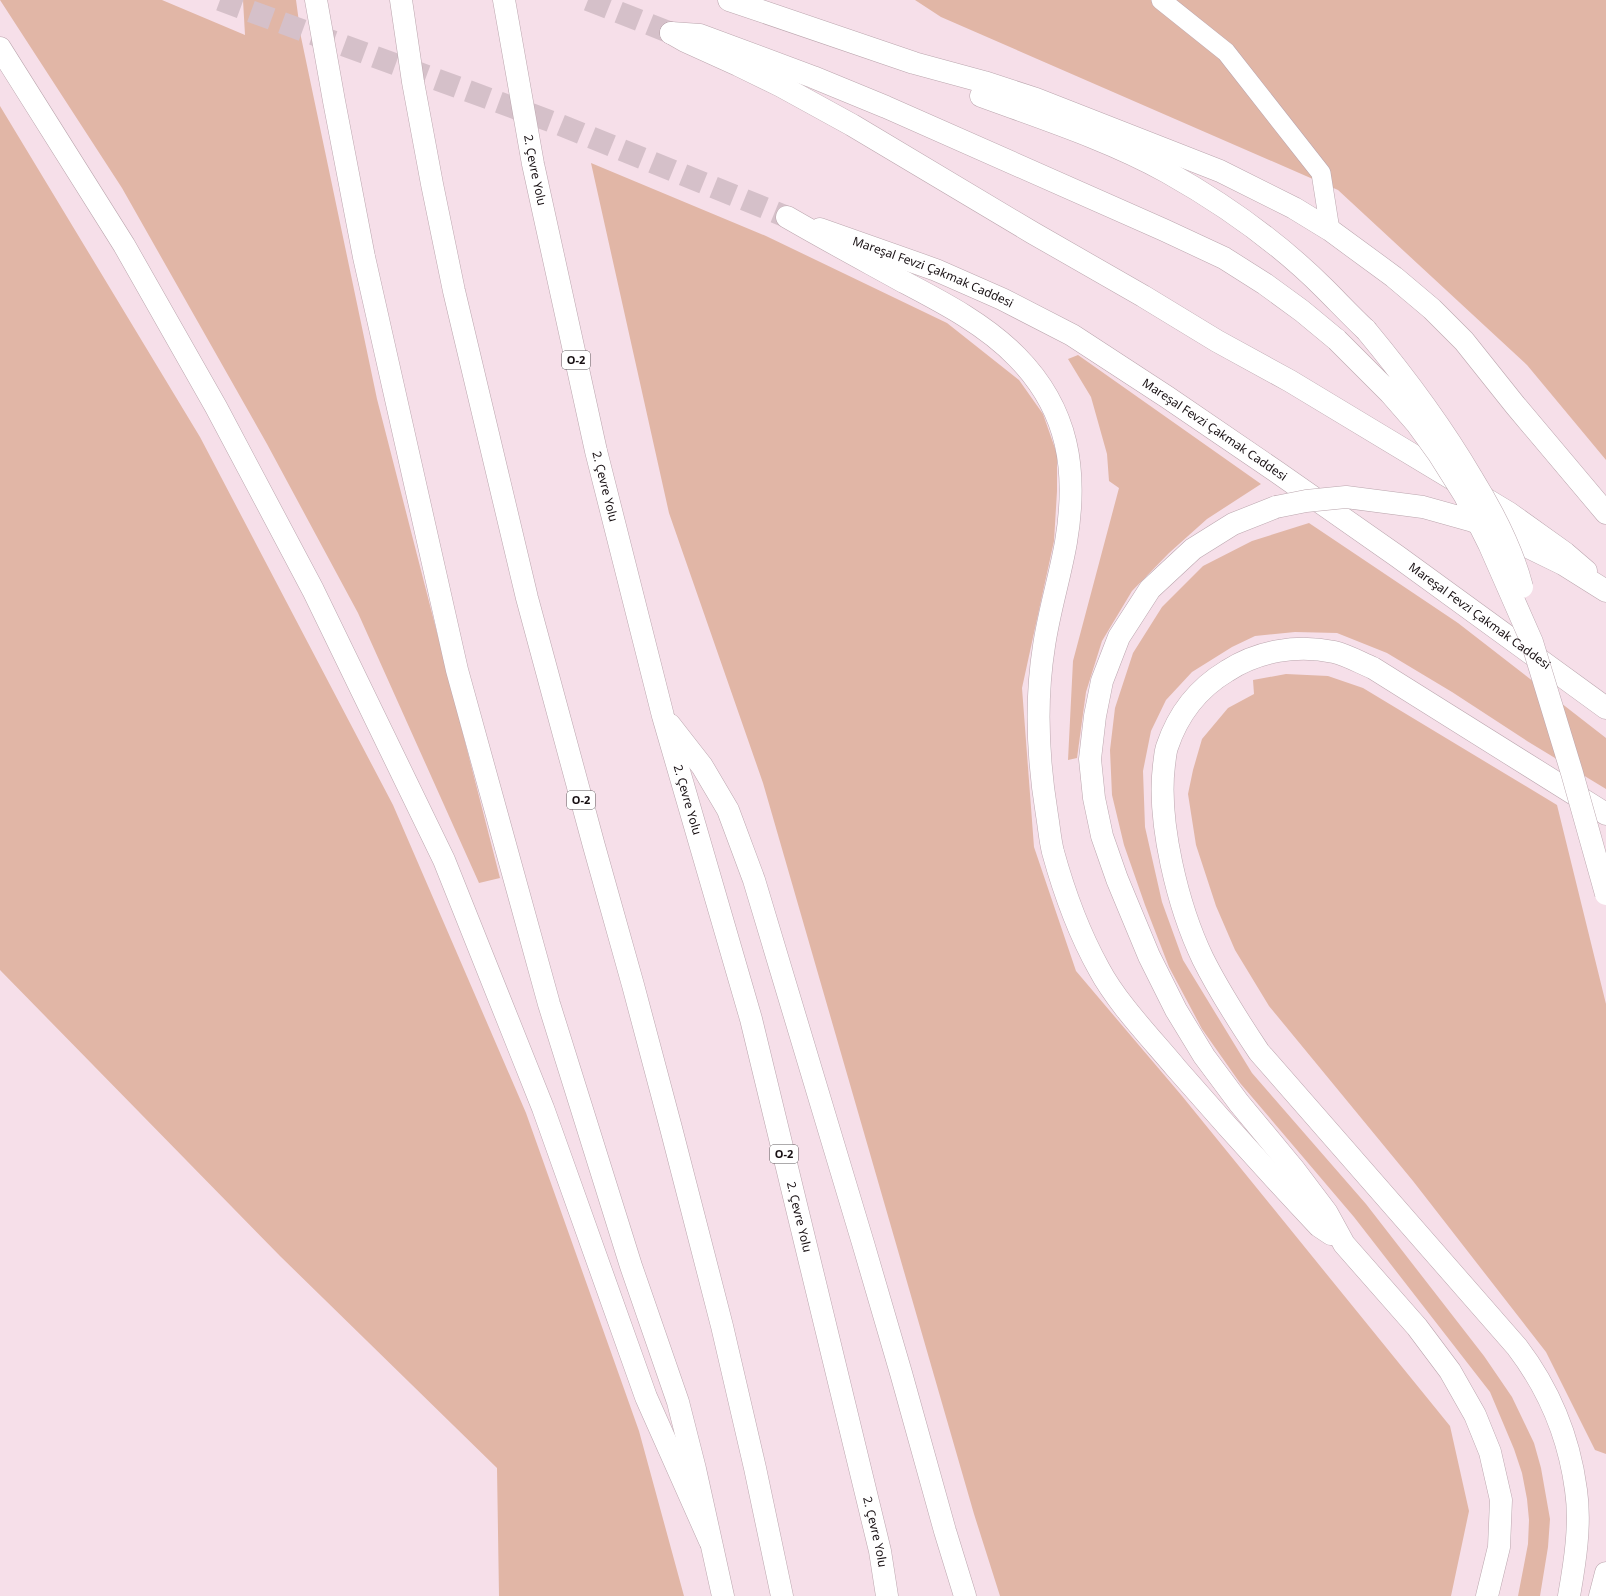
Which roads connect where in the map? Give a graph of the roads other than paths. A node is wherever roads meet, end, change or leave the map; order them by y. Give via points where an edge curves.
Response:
1 (316, 0) edge
2 (401, 0) edge
3 (504, 0) edge
4 (729, 0) edge
5 (1161, 0) edge
6 (0, 48) edge
7 (914, 63) junction
8 (1330, 230) junction
9 (1606, 513) edge
10 (1606, 590) edge
11 (1532, 642) junction
12 (1606, 708) edge
13 (663, 716) junction
14 (1606, 814) edge
15 (1606, 894) edge
16 (1344, 1244) junction
17 (710, 1541) junction
18 (1606, 1573) edge
19 (724, 1596) edge
20 (782, 1596) edge
21 (887, 1596) edge
22 (965, 1596) edge
23 (1487, 1596) edge
24 (1569, 1596) edge
25 (1600, 1596) edge

1 - 17 main road via 364,257 457,670 549,1004 631,1266 678,1402
2 - 20 main road, O-2 via 413,82 454,291 527,598 671,1128 723,1334
3 - 13 main road, 2. Çevre Yolu / O-2 via 533,164 554,264 596,451
4 - 7 main road
5 - 8 lane via 1226,52 1322,173
6 - 17 main road via 124,245 216,407 313,590 444,860 543,1108 646,1396
7 - 8 main road via 1036,99 1206,165 1294,208
7 - 11 main road, bridge via 968,91 1102,142 1177,178 1221,205 1283,251 1325,288 1366,330 1423,402 1491,509 1520,581 1528,610
8 - 9 main road via 1394,277 1432,309 1464,341
10 - 11 main road, bridge via 1565,553 1509,513 1290,381 1217,341 852,125 781,86 671,33 700,35 886,107 1224,258 1265,284 1337,340 1417,424 1438,453 1465,496
10 - 16 main road, bridge via 1563,564 1473,521 1423,507 1346,497 1276,507 1233,524 1193,550 1150,589 1119,637 1102,681 1090,759 1094,798 1102,836 1117,879 1149,956 1176,1010 1204,1056 1327,1213
11 - 15 main road, bridge
12 - 16 main road, Mareşal Fevzi Çakmak Caddesi via 1284,477 1072,335 1002,299 936,270 787,217 986,330 1016,355 1039,382 1056,412 1071,472 1071,503 1066,545 1048,620 1040,680 1039,741 1052,850 1084,940 1100,971 1148,1035 1228,1128 1319,1226
13 - 21 main road, 2. Çevre Yolu / O-2 via 751,1019 880,1551
13 - 22 main road via 702,766 728,810 754,880
14 - 24 main road via 1373,668 1335,652 1305,649 1272,651 1239,663 1211,680 1192,699 1178,721 1166,749 1162,779 1163,811 1175,881 1187,919 1203,958 1241,1024 1259,1052 1517,1348 1531,1366 1555,1409 1576,1490 1578,1526
16 - 23 main road via 1417,1327 1450,1371 1475,1415 1490,1452 1501,1500 1499,1547
17 - 19 main road
18 - 25 main road

